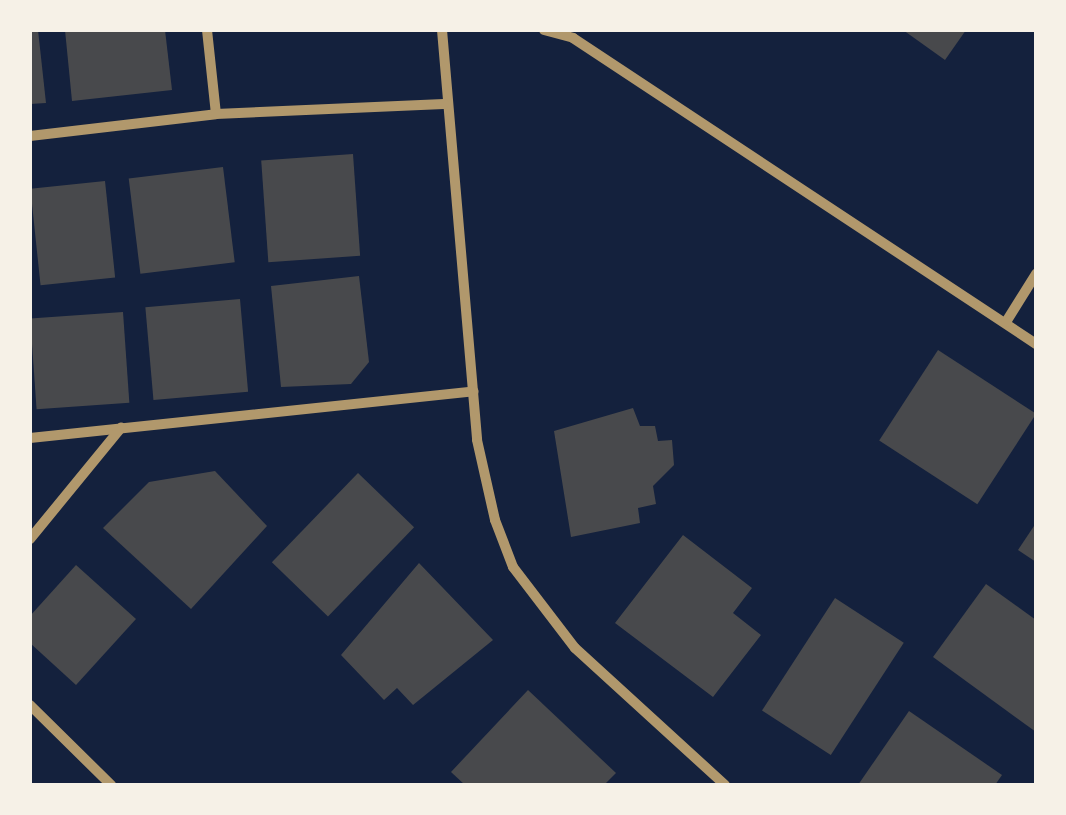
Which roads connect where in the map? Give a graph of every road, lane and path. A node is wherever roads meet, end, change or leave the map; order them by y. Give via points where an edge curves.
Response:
1 (206, 30) edge
2 (442, 30) edge
3 (544, 30) edge
4 (444, 104) junction
5 (216, 114) junction
6 (30, 136) edge
7 (1036, 274) edge
8 (1006, 322) junction
9 (1036, 344) edge
10 (474, 391) junction
11 (121, 428) junction
12 (30, 438) edge
13 (30, 539) edge
14 (30, 704) edge
15 (112, 785) edge
16 (725, 785) edge

1 - 5 street
2 - 4 street
3 - 8 street via 573,38
4 - 5 street
4 - 10 street
5 - 6 street
7 - 8 street
8 - 9 street
10 - 11 street
10 - 16 street via 482,480 514,567 575,648
11 - 12 street
11 - 13 street
14 - 15 street

